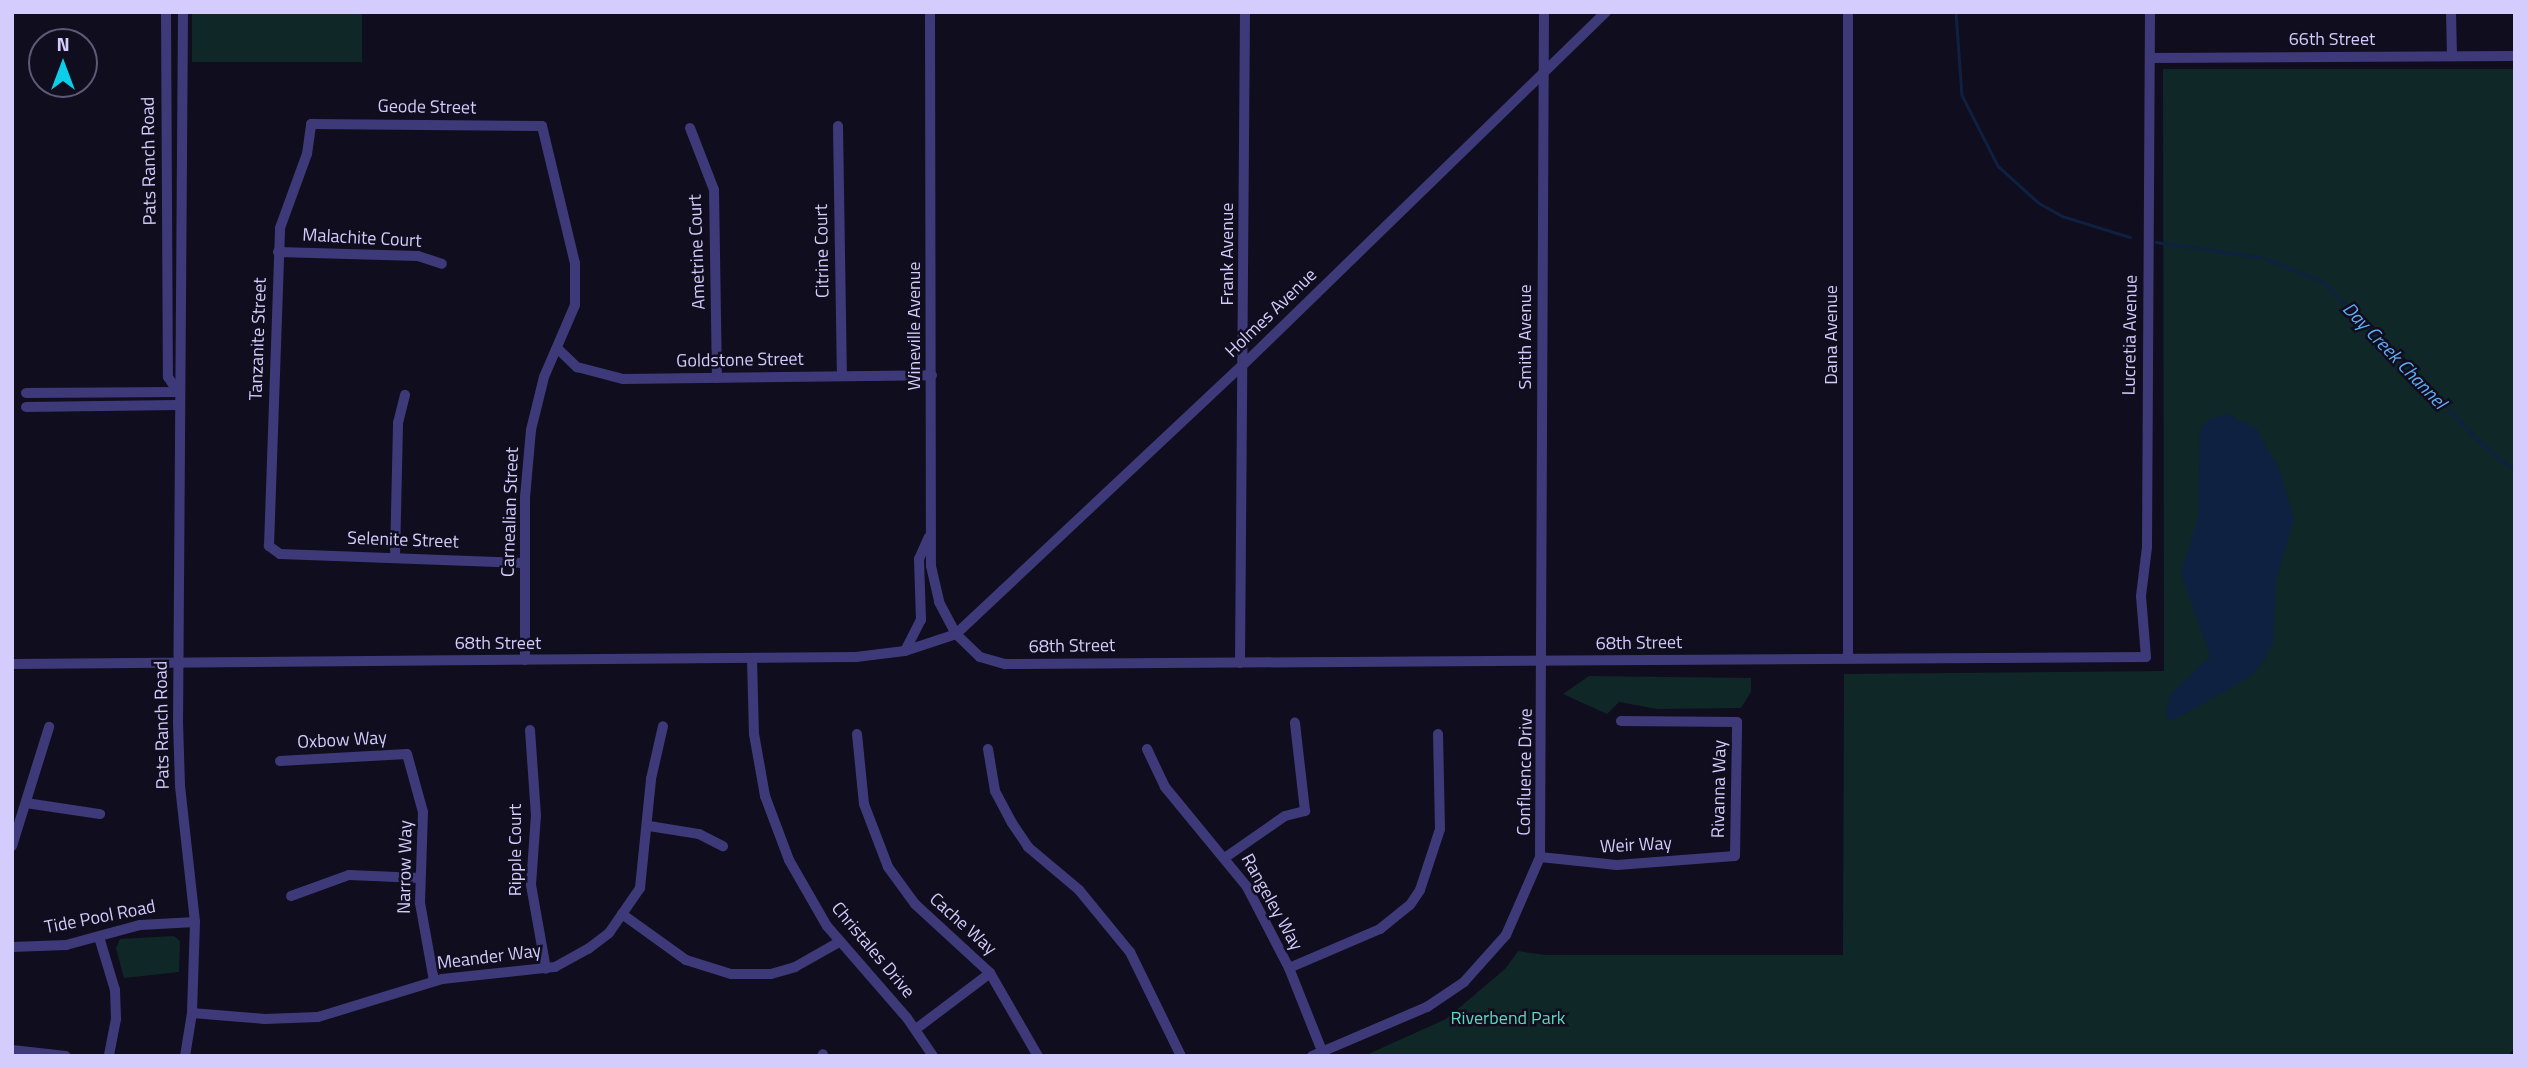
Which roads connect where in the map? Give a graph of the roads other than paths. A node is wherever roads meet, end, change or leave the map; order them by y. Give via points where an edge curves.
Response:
1 (166, 12) edge
2 (183, 12) edge
3 (930, 12) edge
4 (1245, 12) edge
5 (1544, 12) edge
6 (1606, 12) edge
7 (1848, 12) edge
8 (2150, 12) edge
9 (2451, 12) edge
10 (2452, 56) junction
11 (2515, 56) edge
12 (2150, 58) junction
13 (1543, 71) junction
14 (311, 124) joint
15 (542, 126) joint
16 (838, 126) dead end
17 (690, 128) dead end
18 (278, 252) junction
19 (442, 264) dead end
20 (557, 348) junction
21 (1244, 364) junction
22 (932, 374) junction
23 (842, 376) junction
24 (717, 378) junction
25 (178, 392) junction
26 (26, 393) dead end
27 (84, 393) junction
28 (405, 395) dead end
29 (178, 405) junction
30 (84, 406) junction
31 (26, 407) dead end
32 (930, 535) junction
33 (280, 554) joint
34 (395, 557) junction
35 (524, 563) junction
36 (956, 634) junction
37 (905, 651) junction
38 (1848, 657) junction
39 (2146, 657) joint
40 (752, 659) junction
41 (525, 660) junction
42 (1543, 662) junction
43 (178, 663) junction
44 (1240, 663) junction
45 (12, 664) edge
46 (1621, 721) dead end
47 (1295, 723) dead end
48 (663, 726) dead end
49 (49, 727) dead end
50 (530, 730) dead end
51 (857, 734) dead end
52 (1438, 734) dead end
53 (988, 748) dead end
54 (1147, 749) dead end
55 (407, 754) joint
56 (279, 761) dead end
57 (26, 803) junction
58 (100, 814) dead end
59 (649, 826) junction
60 (12, 846) edge
61 (723, 846) dead end
62 (1735, 856) joint
63 (1226, 857) junction
64 (1540, 857) junction
65 (420, 878) junction
66 (291, 896) dead end
67 (622, 914) junction
68 (195, 922) junction
69 (99, 937) junction
70 (839, 942) junction
71 (12, 947) edge
72 (1289, 968) junction
73 (546, 969) junction
74 (990, 973) junction
75 (434, 981) junction
76 (192, 1013) junction
77 (916, 1029) junction
78 (12, 1050) edge
79 (1317, 1054) edge
80 (66, 1056) edge
81 (109, 1056) edge
82 (185, 1056) edge
83 (933, 1056) edge
84 (1038, 1056) edge
85 (1181, 1056) edge

1 - 25 street, Pats Ranch Road via 169,377
2 - 25 street, Pats Ranch Road via 183,364
3 - 22 street, Wineville Avenue
4 - 21 street, Frank Avenue
5 - 13 street, Smith Avenue
6 - 13 street, Holmes Avenue
7 - 38 street, Dana Avenue
8 - 12 street, Lucretia Avenue
9 - 10 street
10 - 11 street, 66th Street
10 - 12 street, 66th Street
12 - 39 street, Lucretia Avenue via 2147,547 2141,596
13 - 21 street, Holmes Avenue
13 - 42 street, Smith Avenue
14 - 15 street, Geode Street
14 - 18 street, Tanzanite Street via 307,154 280,228
15 - 20 street, Carnealian Street via 575,262 575,305
16 - 23 street, Citrine Court
17 - 24 street, Ametrine Court via 713,190
18 - 19 street, Malachite Court via 418,256
18 - 33 street, Tanzanite Street via 269,546
20 - 24 street, Goldstone Street via 577,367 623,379
20 - 35 street, Carnealian Street via 544,377 531,430
21 - 36 street, Holmes Avenue
21 - 44 street, Frank Avenue
22 - 23 street, Goldstone Street
22 - 32 street, Wineville Avenue
23 - 24 street, Goldstone Street
25 - 27 street
25 - 29 street, Pats Ranch Road
26 - 27 street
27 - 30 street
28 - 34 street via 398,424
29 - 30 street
29 - 43 street, Pats Ranch Road
30 - 31 street
32 - 36 street, Wineville Avenue via 934,588
32 - 37 street via 919,559 920,620
33 - 34 street, Selenite Street
34 - 35 street, Selenite Street
35 - 41 street, Carnealian Street
36 - 37 street, 68th Street
36 - 44 street, 68th Street via 980,657 1005,664
37 - 40 street, 68th Street
38 - 39 street, 68th Street
38 - 42 street, 68th Street
40 - 41 street, 68th Street
40 - 70 street, Christales Drive via 754,734 765,796 794,871
41 - 43 street, 68th Street
42 - 44 street, 68th Street
42 - 64 street, Confluence Drive
43 - 45 street, 68th Street
43 - 68 street, Pats Ranch Road via 180,786
46 - 62 street, Rivanna Way via 1737,722
47 - 63 street via 1305,811 1285,816
48 - 59 street, Meander Way via 651,779
49 - 57 street
50 - 73 street, Ripple Court via 536,816 532,897
51 - 74 street, Cache Way via 864,804 888,867 915,904
52 - 72 street via 1440,829 1420,890 1410,905 1380,929
53 - 85 street via 995,791 1012,823 1028,847 1079,890 1130,952
54 - 63 street, Rangeley Way via 1165,786
55 - 56 street, Oxbow Way
55 - 65 street, Narrow Way via 424,813
57 - 58 street
57 - 60 street
59 - 61 street via 699,834
59 - 67 street, Meander Way via 640,888
62 - 64 street, Weir Way via 1617,865
63 - 72 street, Rangeley Way via 1266,920
64 - 79 street, Confluence Drive via 1506,935 1464,982 1427,1007
65 - 66 street via 349,875
65 - 75 street, Narrow Way via 422,927
67 - 70 street via 686,960 730,974 771,974 795,967
67 - 73 street, Meander Way via 588,949
68 - 69 street, Tide Pool Road via 140,925
68 - 76 street, Pats Ranch Road
69 - 71 street, Tide Pool Road via 66,946
69 - 81 street via 115,990 116,1018
70 - 77 street, Christales Drive
72 - 79 street, Rangeley Way
73 - 75 street, Meander Way
74 - 77 street
74 - 84 street, Cache Way
75 - 76 street, Meander Way via 318,1017 265,1019
76 - 82 street, Pats Ranch Road
77 - 83 street, Christales Drive
78 - 80 street

